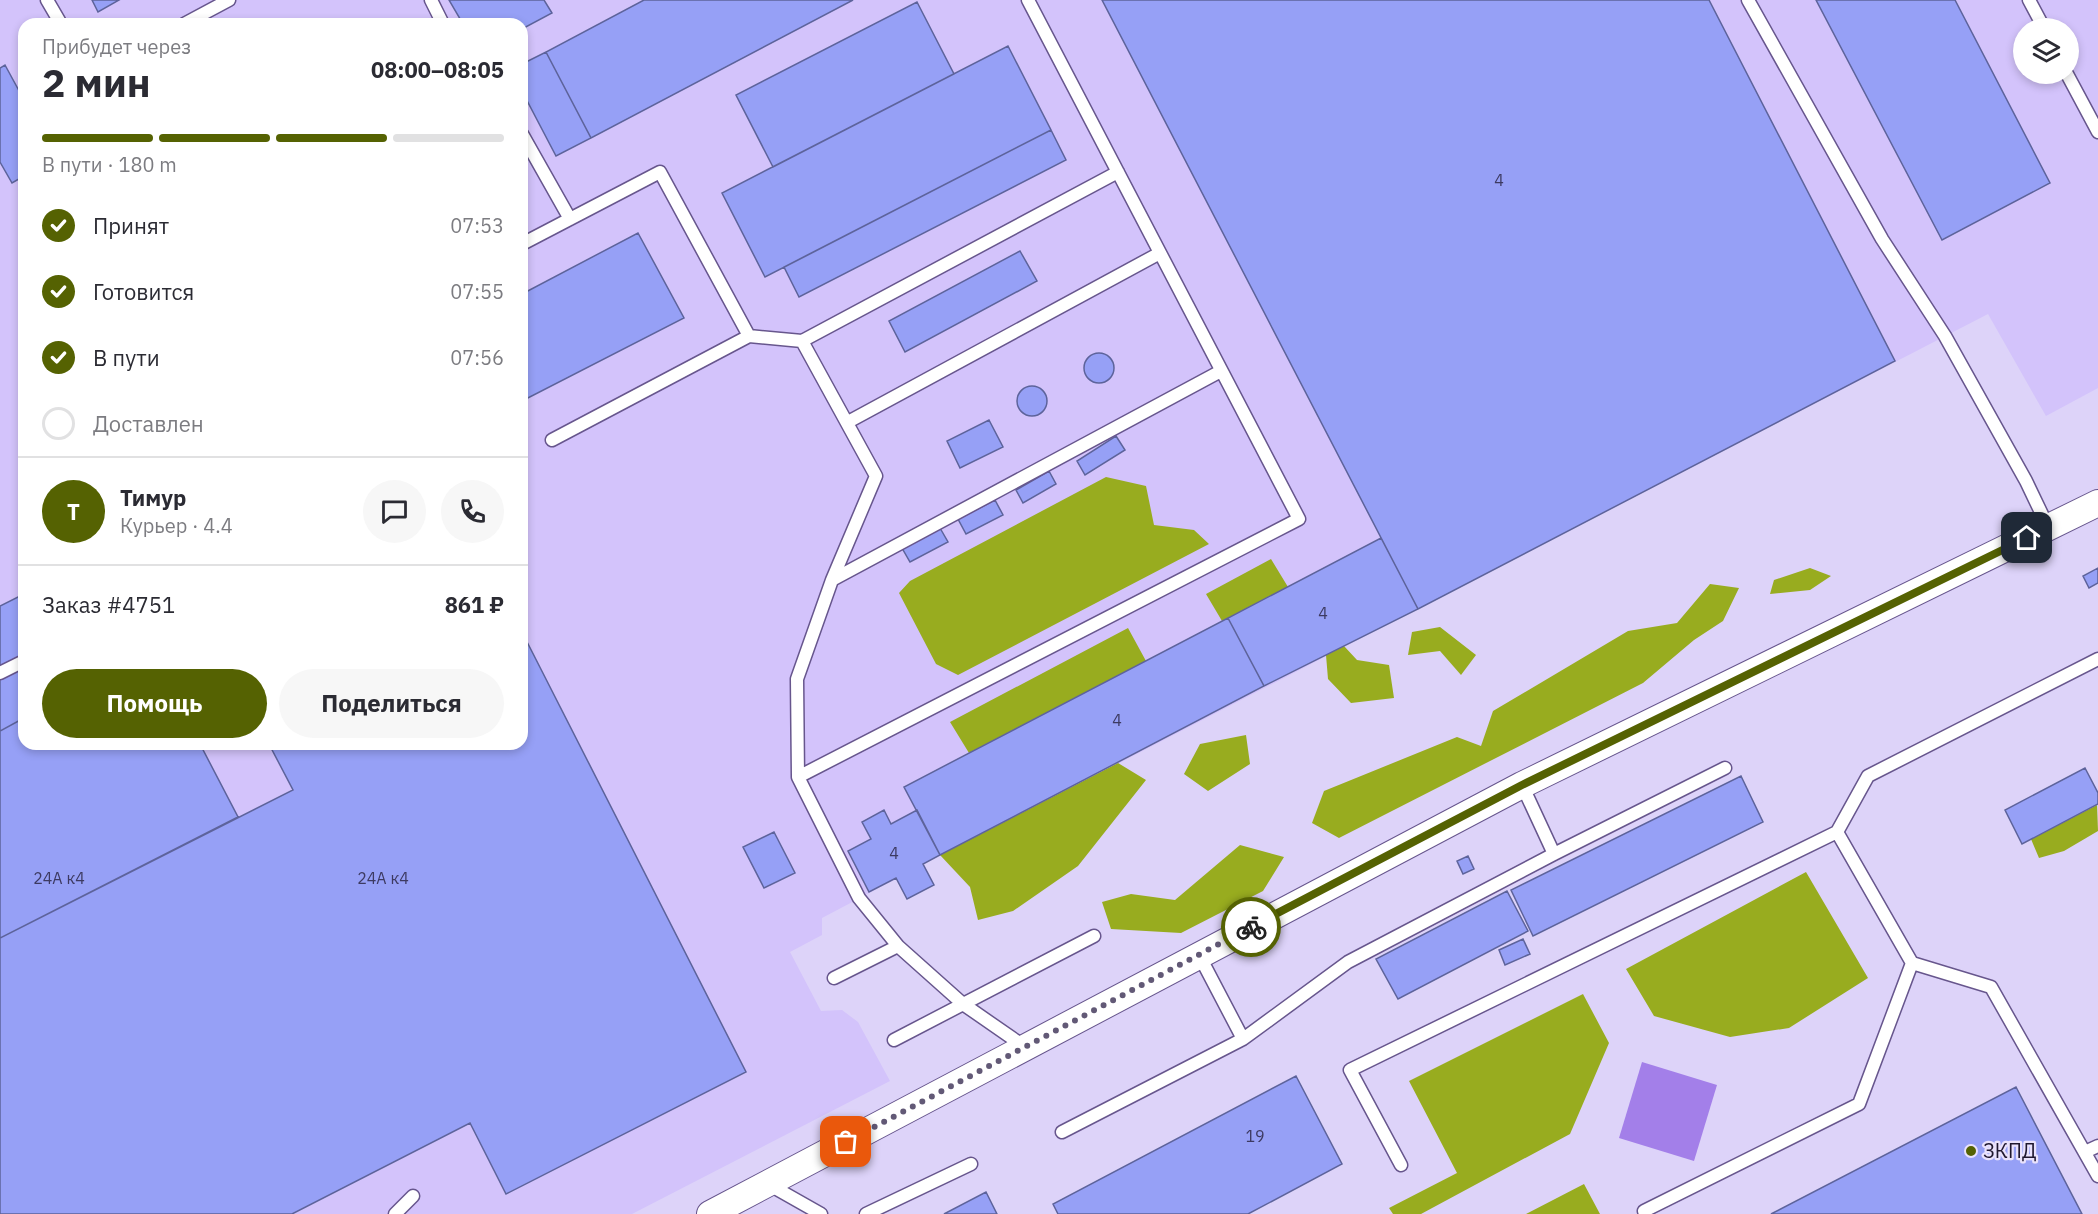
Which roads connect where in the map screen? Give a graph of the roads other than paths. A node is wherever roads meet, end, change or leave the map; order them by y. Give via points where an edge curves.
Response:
1 (47, 0) edge
2 (229, 0) edge
3 (431, 0) edge
4 (1028, 0) edge
5 (1748, 0) edge
6 (2029, 0) edge
7 (58, 18) edge
8 (195, 18) edge
9 (440, 18) edge
10 (2039, 18) edge
11 (2072, 84) edge
12 (2098, 132) edge
13 (528, 145) edge
14 (1118, 172) junction
15 (570, 219) junction
16 (528, 241) edge
17 (1160, 253) junction
18 (749, 336) junction
19 (802, 341) junction
20 (1221, 371) junction
21 (848, 422) junction
22 (552, 440) dead end
23 (2098, 503) edge
24 (2048, 527) junction
25 (832, 580) junction
26 (2098, 659) edge
27 (18, 664) edge
28 (0, 673) edge
29 (1725, 768) dead end
30 (798, 777) junction
31 (1522, 785) junction
32 (1837, 832) junction
33 (1554, 854) junction
34 (1094, 936) dead end
35 (898, 946) junction
36 (1199, 955) junction
37 (1912, 963) junction
38 (834, 978) dead end
39 (963, 1004) junction
40 (1243, 1039) junction
41 (894, 1040) dead end
42 (1025, 1047) junction
43 (1062, 1132) dead end
44 (2098, 1146) edge
45 (2085, 1152) junction
46 (971, 1164) dead end
47 (1401, 1166) dead end
48 (2098, 1176) edge
49 (767, 1184) junction
50 (413, 1196) dead end
51 (1644, 1211) dead end
52 (395, 1214) edge
53 (710, 1214) edge
54 (821, 1214) edge
55 (866, 1214) edge

1 - 7 lane
2 - 8 lane
3 - 9 lane
4 - 14 lane
5 - 24 lane via 1882,239 1945,336
6 - 10 lane
11 - 12 lane
13 - 15 lane
14 - 17 lane
14 - 19 lane
15 - 16 lane
15 - 18 lane via 660,172
17 - 20 lane
17 - 21 lane
18 - 19 lane
18 - 22 lane
19 - 21 lane
20 - 25 lane
20 - 30 lane via 1299,519
21 - 25 lane via 876,476
23 - 24 street
24 - 31 street
25 - 30 lane via 797,679
26 - 32 lane via 1868,776
27 - 28 lane
29 - 33 lane
30 - 35 lane via 859,898
31 - 33 lane
31 - 36 street
32 - 37 lane
32 - 47 lane via 1350,1070
33 - 40 lane via 1348,962
34 - 39 lane
35 - 38 lane
35 - 39 lane
36 - 40 lane
36 - 42 street
37 - 45 lane via 1990,987
37 - 51 lane via 1859,1104
39 - 41 lane
39 - 42 lane
40 - 43 lane
42 - 49 street
44 - 45 lane
45 - 48 lane
46 - 55 lane
49 - 53 street
49 - 54 lane
50 - 52 lane

